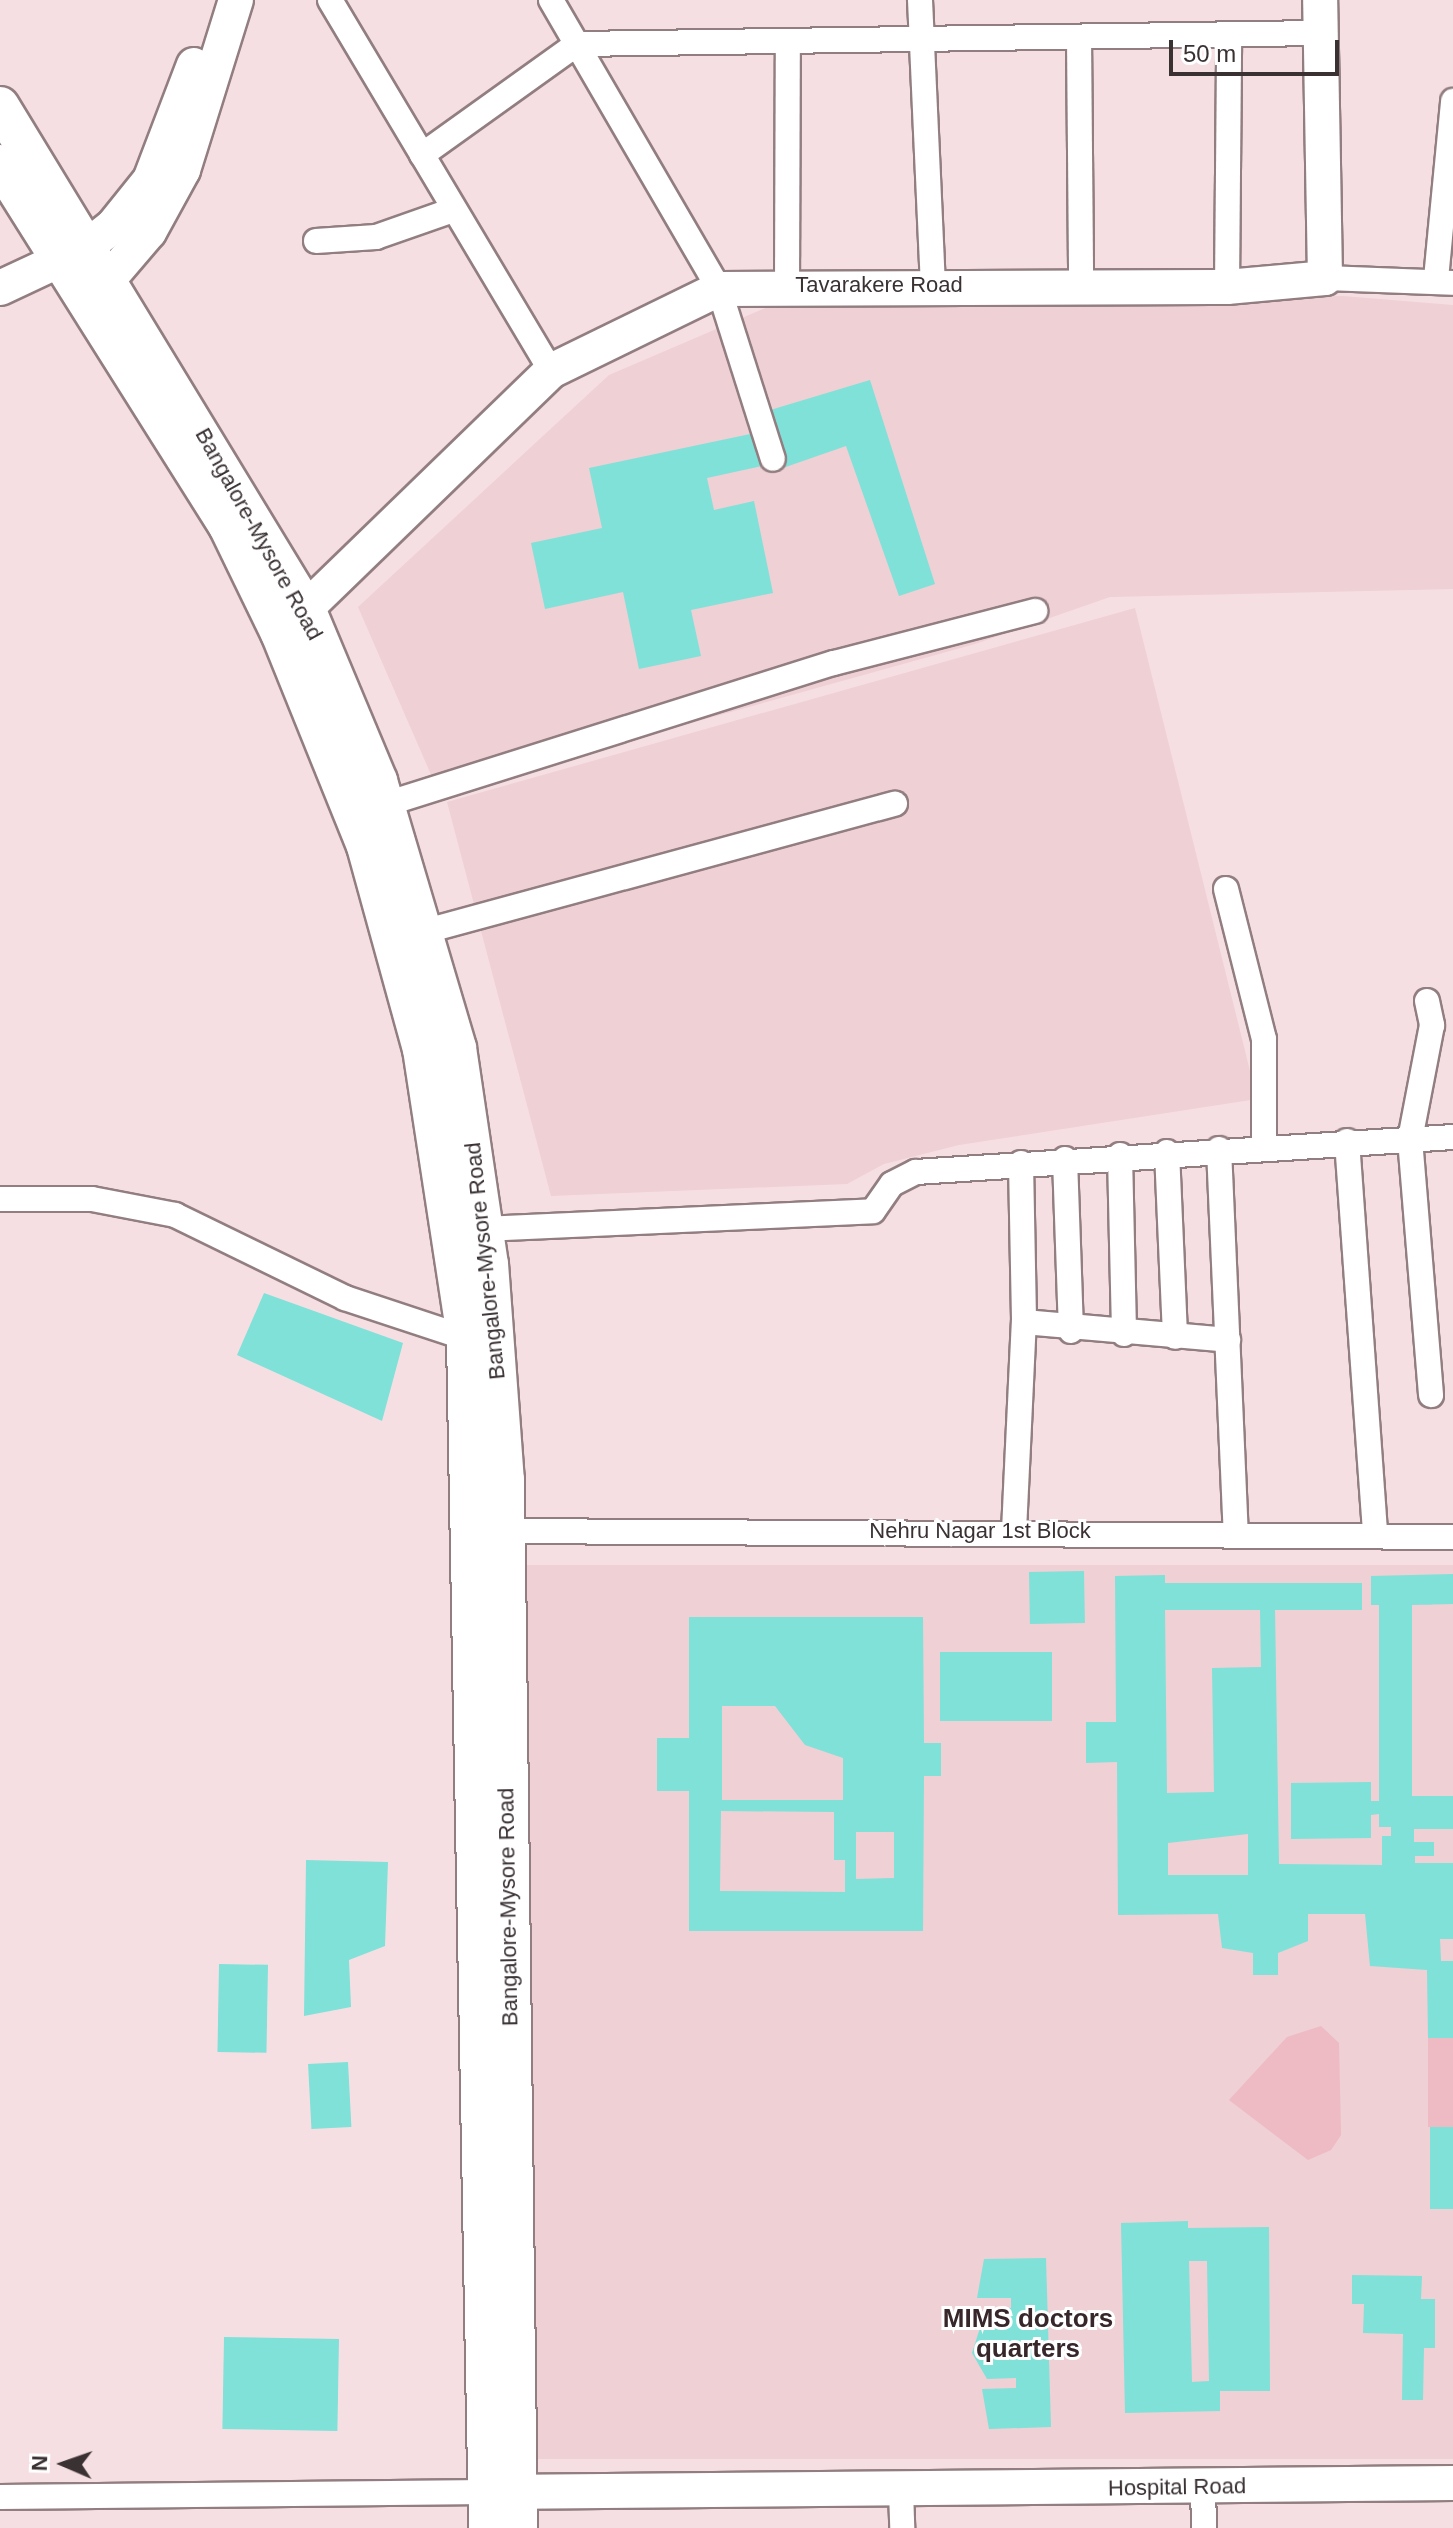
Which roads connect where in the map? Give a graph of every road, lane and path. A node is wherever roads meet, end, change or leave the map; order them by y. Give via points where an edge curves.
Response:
1 (214, 0) edge
2 (236, 0) edge
3 (330, 0) edge
4 (551, 0) edge
5 (920, 0) edge
6 (1319, 16) edge
7 (1229, 34) junction
8 (920, 37) junction
9 (1079, 37) junction
10 (788, 41) junction
11 (577, 44) junction
12 (1453, 101) edge
13 (0, 106) edge
14 (422, 155) junction
15 (0, 164) edge
16 (453, 210) junction
17 (316, 241) dead end
18 (68, 259) junction
19 (1325, 278) junction
20 (1444, 281) edge
21 (787, 285) junction
22 (933, 286) junction
23 (1081, 286) junction
24 (1227, 287) junction
25 (0, 288) edge
26 (719, 289) junction
27 (96, 295) junction
28 (551, 371) junction
29 (773, 459) dead end
30 (1035, 611) dead end
31 (294, 622) junction
32 (386, 804) junction
33 (895, 804) dead end
34 (1226, 889) dead end
35 (426, 931) junction
36 (1427, 1001) dead end
37 (1453, 1137) edge
38 (1410, 1139) junction
39 (1347, 1141) junction
40 (1264, 1146) junction
41 (1219, 1149) junction
42 (1167, 1152) junction
43 (1120, 1155) junction
44 (1065, 1159) junction
45 (1021, 1163) junction
46 (0, 1199) edge
47 (484, 1229) junction
48 (1024, 1322) junction
49 (1071, 1331) junction
50 (1124, 1334) junction
51 (1175, 1337) junction
52 (466, 1338) junction
53 (1228, 1340) junction
54 (1431, 1395) dead end
55 (507, 1531) junction
56 (1014, 1531) junction
57 (1236, 1531) junction
58 (1375, 1535) junction
59 (1453, 1537) edge
60 (1453, 2483) edge
61 (1203, 2487) junction
62 (901, 2491) junction
63 (0, 2497) edge
64 (503, 2510) edge
65 (902, 2528) edge
66 (1204, 2528) edge

1 - 18 street via 167,149 132,203
2 - 27 street via 183,170 149,232
3 - 14 street
4 - 11 street
5 - 8 street
6 - 7 street
6 - 19 street
7 - 9 street
7 - 24 street
8 - 9 street
8 - 10 street
8 - 22 street
9 - 23 street
10 - 11 street
10 - 21 street
11 - 14 street
11 - 26 street
12 - 20 street
13 - 18 main road, Bangalore-Mysore Road
14 - 16 street
15 - 18 main road, Bangalore-Mysore Road
16 - 17 street via 376,237
16 - 28 street
18 - 25 street
18 - 27 main road, Bangalore-Mysore Road
19 - 20 street
19 - 24 street, Tavarakere Road
21 - 22 street, Tavarakere Road
21 - 26 street, Tavarakere Road
22 - 23 street, Tavarakere Road
23 - 24 street, Tavarakere Road
26 - 28 street, Tavarakere Road
26 - 29 street
27 - 31 main road, Bangalore-Mysore Road via 211,445
28 - 31 street, Tavarakere Road
30 - 32 street via 834,663
31 - 32 main road, Bangalore-Mysore Road
31 - 52 main road, Bangalore-Mysore Road via 411,1008 442,1157
32 - 35 main road, Bangalore-Mysore Road
33 - 35 street
34 - 40 street via 1264,1039
35 - 47 main road, Bangalore-Mysore Road via 457,1048
36 - 38 street via 1432,1025
37 - 38 street
38 - 39 street
38 - 54 street
39 - 40 street
39 - 58 street
40 - 41 street
41 - 42 street
41 - 53 street
42 - 43 street
42 - 51 street
43 - 44 street
43 - 50 street
44 - 45 street
44 - 49 street
45 - 47 street via 916,1172 892,1184 873,1211
45 - 48 street
46 - 52 street via 92,1199 175,1215 345,1298
47 - 55 main road, Bangalore-Mysore Road
48 - 49 street
48 - 56 street
49 - 50 street
50 - 51 street
51 - 53 street
52 - 64 main road, Bangalore-Mysore Road
53 - 57 street
55 - 56 street, Nehru Nagar 1st Block
55 - 64 main road, Bangalore-Mysore Road
56 - 57 street, Nehru Nagar 1st Block
57 - 58 street, Nehru Nagar 1st Block
58 - 59 street, Nehru Nagar 1st Block
60 - 61 street, Hospital Road
61 - 62 street, Hospital Road
61 - 66 street
62 - 64 street, Hospital Road
62 - 65 street
63 - 64 street via 429,2496

